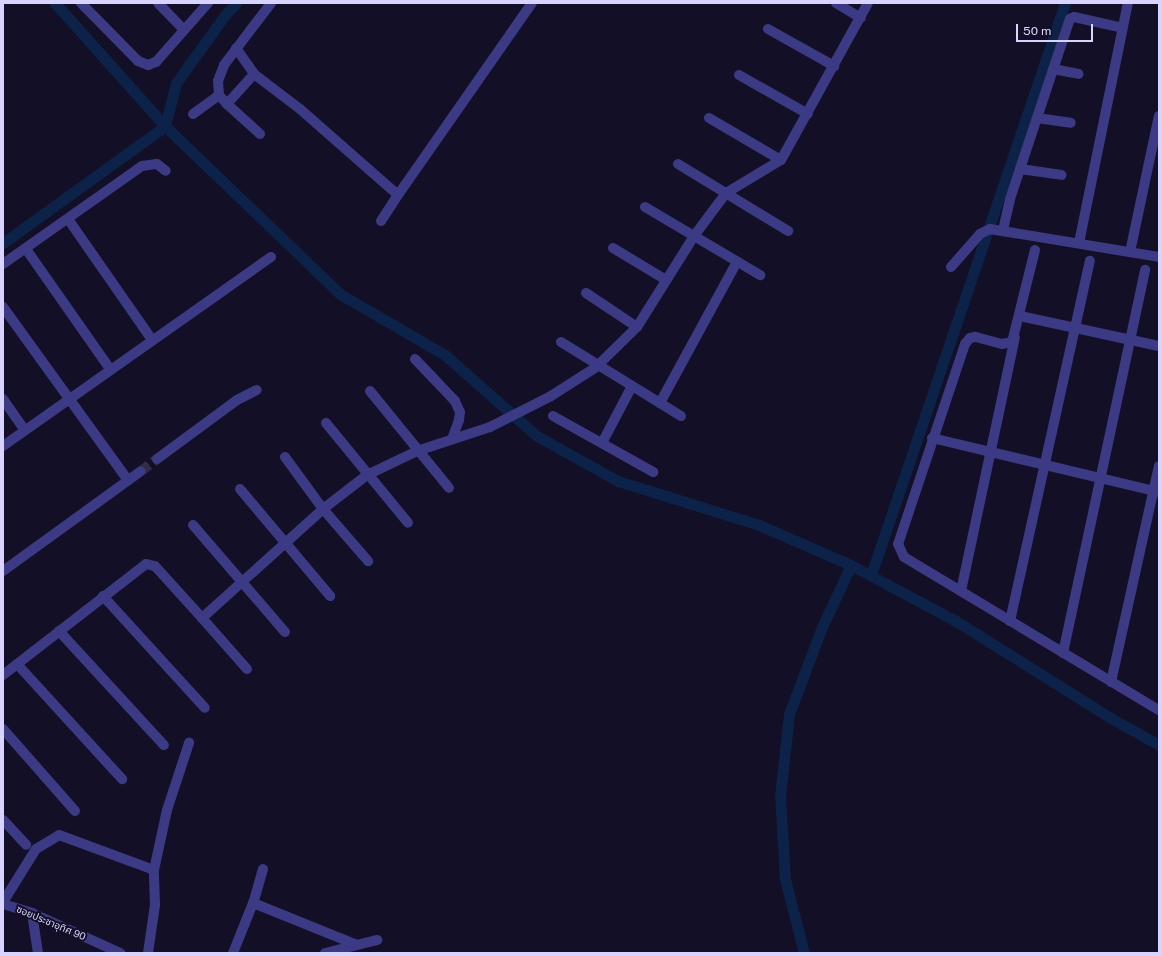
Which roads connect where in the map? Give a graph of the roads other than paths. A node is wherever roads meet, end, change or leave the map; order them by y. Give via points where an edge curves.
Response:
1 (81, 3) edge
2 (158, 3) edge
3 (208, 3) edge
4 (270, 3) edge
5 (532, 3) edge
6 (836, 3) edge
7 (868, 3) edge
8 (1128, 3) edge
9 (860, 18) junction
10 (1123, 28) junction
11 (183, 29) junction
12 (768, 29) dead end
13 (236, 48) junction
14 (834, 66) junction
15 (1053, 69) junction
16 (254, 74) junction
17 (1079, 74) dead end
18 (739, 75) dead end
19 (219, 95) junction
20 (227, 104) junction
21 (193, 114) dead end
22 (808, 114) junction
23 (1159, 116) edge
24 (709, 118) dead end
25 (1037, 118) junction
26 (1071, 124) dead end
27 (260, 134) dead end
28 (781, 160) junction
29 (678, 164) dead end
30 (1020, 169) junction
31 (166, 171) dead end
32 (1062, 175) dead end
33 (726, 193) junction
34 (398, 195) junction
35 (645, 207) dead end
36 (68, 219) junction
37 (381, 221) dead end
38 (1003, 230) junction
39 (788, 231) dead end
40 (694, 236) junction
41 (1079, 243) junction
42 (613, 248) dead end
43 (26, 249) junction
44 (1035, 250) dead end
45 (1130, 252) junction
46 (271, 257) dead end
47 (1159, 257) edge
48 (1090, 261) dead end
49 (737, 262) junction
50 (3, 264) edge
51 (951, 267) dead end
52 (1145, 270) dead end
53 (760, 275) dead end
54 (666, 280) junction
55 (586, 293) dead end
56 (3, 307) edge
57 (1020, 316) junction
58 (637, 327) junction
59 (1074, 327) junction
60 (1016, 336) junction
61 (152, 340) junction
62 (1130, 340) junction
63 (562, 342) dead end
64 (1159, 346) edge
65 (415, 359) dead end
66 (598, 365) junction
67 (110, 369) junction
68 (632, 386) junction
69 (257, 390) dead end
70 (370, 391) dead end
71 (3, 399) edge
72 (68, 399) junction
73 (660, 403) junction
74 (553, 416) dead end
75 (681, 416) dead end
76 (326, 423) dead end
77 (24, 429) junction
78 (932, 438) junction
79 (452, 439) junction
80 (602, 443) junction
81 (3, 446) edge
82 (417, 451) junction
83 (991, 451) junction
84 (285, 457) dead end
85 (157, 459) tunnel mouth
86 (1044, 464) junction
87 (1159, 466) edge
88 (141, 471) tunnel mouth
89 (653, 472) dead end
90 (367, 475) junction
91 (1101, 476) junction
92 (128, 480) junction
93 (449, 488) dead end
94 (240, 489) dead end
95 (1156, 491) edge
96 (323, 508) junction
97 (408, 523) dead end
98 (193, 525) dead end
99 (284, 543) junction
100 (368, 561) dead end
101 (3, 571) edge
102 (241, 581) junction
103 (961, 591) junction
104 (103, 596) junction
105 (330, 596) dead end
106 (202, 618) junction
107 (1010, 621) junction
108 (59, 631) junction
109 (285, 632) dead end
110 (1063, 653) junction
111 (17, 664) junction
112 (247, 669) dead end
113 (3, 675) edge
114 (1111, 682) junction
115 (205, 708) dead end
116 (1159, 710) edge
117 (3, 729) edge
118 (190, 743) dead end
119 (164, 745) dead end
120 (122, 779) dead end
121 (75, 811) dead end
122 (3, 820) edge
123 (26, 845) dead end
124 (262, 869) dead end
125 (154, 870) junction
126 (3, 903) edge
127 (253, 903) junction
128 (32, 913) junction
129 (376, 940) dead end
130 (357, 945) junction
131 (38, 953) edge
132 (120, 953) edge
133 (148, 953) edge
134 (233, 953) edge
135 (325, 953) edge

1 - 11 street via 144,64 152,65 156,62
2 - 11 street
3 - 11 street
4 - 13 street
5 - 34 street
6 - 9 street
7 - 9 street
8 - 10 street
9 - 14 street
10 - 15 street via 1074,17 1070,19
10 - 41 street
12 - 14 street
13 - 16 street
13 - 19 street via 220,74
14 - 22 street
15 - 17 street
15 - 25 street
16 - 20 street
16 - 34 street via 300,109
18 - 22 street
19 - 20 street
19 - 21 street
20 - 27 street
22 - 28 street
23 - 45 street
24 - 28 street
25 - 26 street
25 - 30 street
28 - 33 street
29 - 33 street
30 - 32 street
30 - 38 street
31 - 36 street via 157,164 142,166
33 - 39 street
33 - 40 street
34 - 37 street
35 - 40 street
36 - 43 street
36 - 61 street
38 - 41 street
38 - 51 street via 990,229 980,234
40 - 49 street
40 - 54 street
41 - 45 street
42 - 54 street
43 - 50 street
43 - 67 street
44 - 57 street
45 - 47 street
46 - 61 street
48 - 59 street
49 - 53 street
49 - 73 street
52 - 62 street
54 - 58 street
55 - 58 street
56 - 72 street
57 - 59 street
57 - 60 street
58 - 66 street
59 - 62 street
59 - 86 street
60 - 78 street via 1008,345 982,336 970,338 965,344
60 - 83 street
61 - 67 street
62 - 64 street
62 - 91 street
63 - 66 street
65 - 79 street via 455,401 460,412
66 - 68 street
66 - 79 street via 551,396 490,427
67 - 72 street
68 - 73 street
68 - 80 street
69 - 85 street via 237,400
70 - 82 street
71 - 77 street
72 - 77 street
72 - 92 street
73 - 75 street
74 - 80 street
76 - 90 street
77 - 81 street
78 - 83 street
78 - 103 street via 898,544 904,557
79 - 82 street
80 - 89 street
82 - 90 street
82 - 93 street
83 - 86 street
83 - 103 street
84 - 96 street
86 - 91 street
86 - 107 street
87 - 95 street
88 - 92 street
90 - 96 street
90 - 97 street
91 - 95 street
91 - 110 street
92 - 101 street
94 - 99 street
95 - 114 street
96 - 99 street
96 - 100 street
98 - 102 street
99 - 102 street
99 - 105 street
102 - 106 street
102 - 109 street
103 - 107 street
104 - 106 street via 141,566 150,563
104 - 108 street
104 - 115 street
106 - 112 street
107 - 110 street
108 - 111 street
108 - 119 street
110 - 114 street
111 - 113 street
111 - 120 street
114 - 116 street
117 - 121 street
118 - 125 street via 167,810
122 - 123 street
124 - 127 street
125 - 126 street via 59,835 36,849
125 - 133 street via 155,905
126 - 128 street, ซอยประชาอุทิศ 90
127 - 130 street
127 - 134 street
128 - 131 street
128 - 132 street, ซอยประชาอุทิศ 90
129 - 130 street
130 - 135 street

